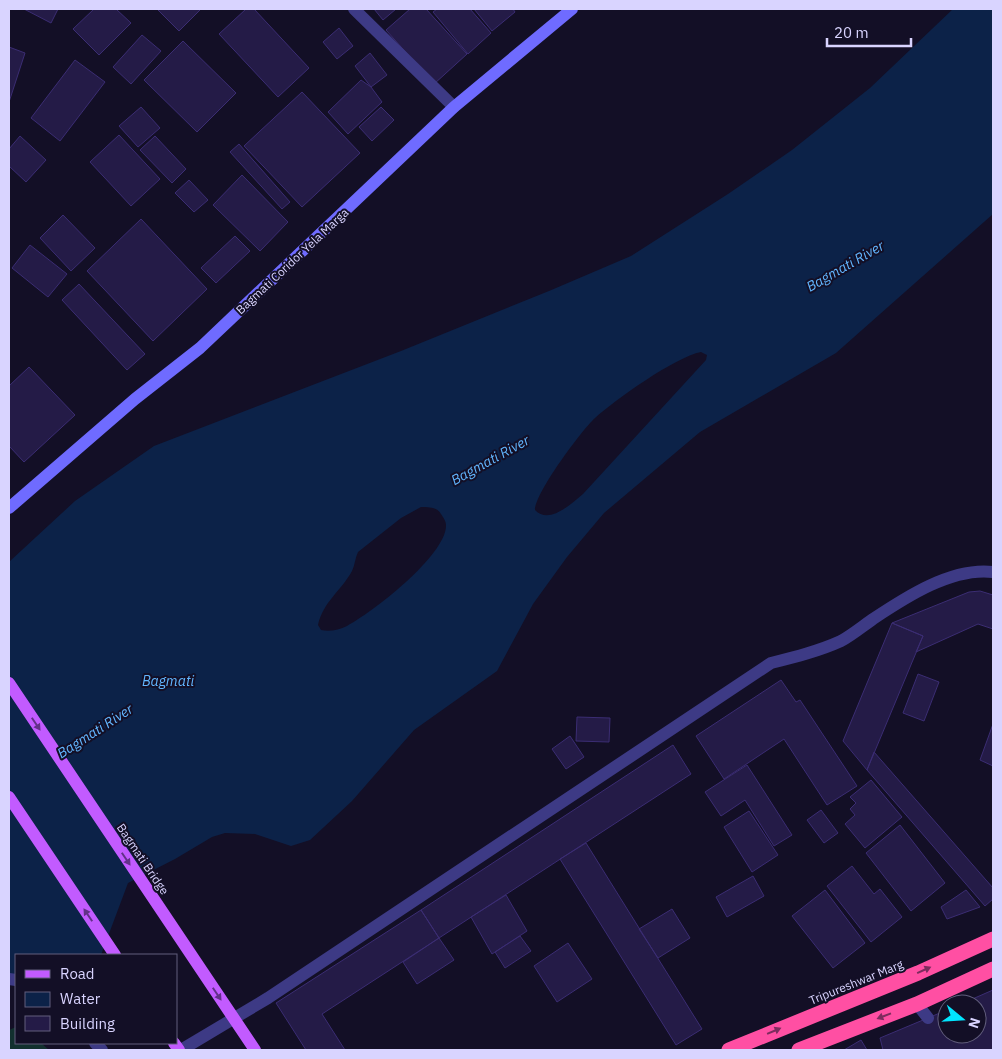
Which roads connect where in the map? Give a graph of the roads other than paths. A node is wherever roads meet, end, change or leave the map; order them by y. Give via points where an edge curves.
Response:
1 (354, 9) edge
2 (572, 9) edge
3 (454, 107) junction
4 (9, 508) edge
5 (993, 572) edge
6 (9, 683) edge
7 (9, 798) edge
8 (993, 939) edge
9 (114, 954) edge
10 (993, 969) edge
11 (918, 1004) junction
12 (928, 1018) dead end
13 (180, 1050) edge
14 (255, 1050) edge
15 (729, 1050) edge
16 (799, 1050) edge

1 - 3 street
2 - 3 street, Bagmati Coridor Yela Marga
3 - 4 street, Bagmati Coridor Yela Marga via 200,348 135,399
5 - 13 street via 962,574 938,582 903,598 842,640 771,663 268,998
6 -> 14 main road, Bagmati Bridge
9 -> 7 main road
15 -> 8 highway, Tripureshwar Marg
10 - 11 highway
11 - 12 street
11 -> 16 highway

